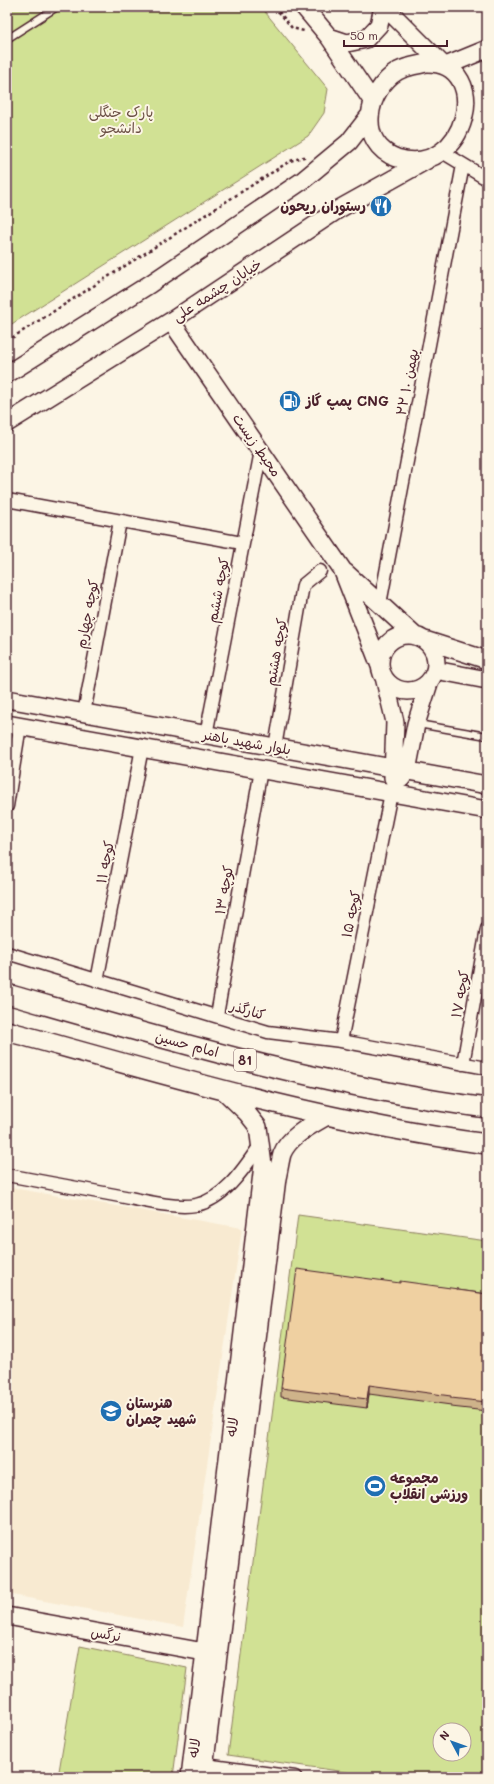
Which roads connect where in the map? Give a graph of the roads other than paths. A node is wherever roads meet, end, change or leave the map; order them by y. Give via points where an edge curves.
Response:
1 (57, 7) edge
2 (304, 7) edge
3 (384, 7) edge
4 (329, 37) junction
5 (7, 39) edge
6 (487, 50) edge
7 (444, 64) junction
8 (372, 108) junction
9 (444, 153) junction
10 (427, 160) junction
11 (463, 165) junction
12 (487, 179) edge
13 (171, 321) junction
14 (7, 374) edge
15 (7, 423) edge
16 (261, 451) junction
17 (7, 500) edge
18 (120, 521) junction
19 (242, 543) junction
20 (342, 569) junction
21 (320, 571) dead end
22 (380, 604) junction
23 (420, 638) junction
24 (487, 660) edge
25 (382, 672) junction
26 (433, 675) junction
27 (487, 680) edge
28 (7, 699) edge
29 (84, 713) junction
30 (416, 724) junction
31 (14, 725) edge
32 (206, 735) junction
33 (487, 736) edge
34 (275, 747) junction
35 (142, 748) junction
36 (262, 770) junction
37 (400, 770) junction
38 (487, 785) edge
39 (392, 793) junction
40 (7, 806) edge
41 (487, 810) edge
42 (487, 929) edge
43 (7, 953) edge
44 (97, 981) junction
45 (7, 994) edge
46 (217, 1016) junction
47 (7, 1031) edge
48 (341, 1042) junction
49 (463, 1064) junction
50 (487, 1068) edge
51 (223, 1090) junction
52 (487, 1108) edge
53 (328, 1116) junction
54 (260, 1144) junction
55 (487, 1144) edge
56 (283, 1152) junction
57 (7, 1175) edge
58 (7, 1616) edge
59 (212, 1653) junction
60 (204, 1771) edge
61 (190, 1777) edge
62 (295, 1777) edge

1 - 5 lane
2 - 4 street
3 - 4 street via 379,25 366,39 347,43
3 - 7 street
4 - 8 street
6 - 7 street
7 - 8 street via 413,66 398,72 387,80
7 - 9 street via 458,68 472,80 478,92 475,124
8 - 10 street via 370,127 376,143 387,154 407,161
8 - 14 street via 349,142 302,181 150,284
9 - 10 street
9 - 11 street
10 - 13 street, خیابان چشمه علی via 339,209
11 - 12 street
11 - 22 street, ۲۲ بهمن ۱۰
13 - 15 street, خیابان چشمه علی
13 - 16 street, محیط زیست
16 - 19 street, کوچه ششم
16 - 20 street, محیط زیست
17 - 18 street
18 - 19 street
18 - 29 street, کوچه چهارم
19 - 32 street, کوچه ششم
20 - 22 street, محیط زیست
20 - 25 street, محیط زیست
21 - 34 street, کوچه هشتم via 303,585
22 - 23 street, محیط زیست
23 - 24 street
23 - 25 street via 404,635 390,642 381,656
23 - 26 street via 432,648 436,659
25 - 26 street via 391,685 401,690 422,687
25 - 37 street, محیط زیست via 395,722
26 - 27 street
26 - 30 street
28 - 29 street, بلوار شهید باهنر
29 - 32 street, بلوار شهید باهنر
30 - 33 lane
30 - 37 street
31 - 35 street, بلوار شهید باهنر
31 - 40 street
32 - 34 street, بلوار شهید باهنر
34 - 37 street, بلوار شهید باهنر
35 - 36 street, بلوار شهید باهنر
35 - 44 street, کوچه ۱۱
36 - 39 street, بلوار شهید باهنر
36 - 46 street, کوچه ۱۳
37 - 38 street, بلوار شهید باهنر
37 - 39 street
39 - 41 street, بلوار شهید باهنر
39 - 48 street, کوچه ۱۵
42 - 49 street, کوچه ۱۷
43 - 44 street, کنارگذر
44 - 46 street, کنارگذر
45 - 52 main road, امام حسین / 81 via 218,1053 355,1087
46 - 48 street, کنارگذر via 268,1032
47 - 51 main road
48 - 49 street, کنارگذر
49 - 50 street, کنارگذر
51 - 53 main road
51 - 54 street, لاله via 258,1127
53 - 55 main road via 423,1136
53 - 56 street via 305,1129
54 - 56 street via 274,1142 280,1145
54 - 57 street via 230,1184 214,1197 196,1205 151,1202
54 - 59 street, لاله via 263,1165
56 - 59 street, لاله via 272,1214
58 - 59 street, نرگس
59 - 60 street, لاله
59 - 61 street, لاله
60 - 62 street

